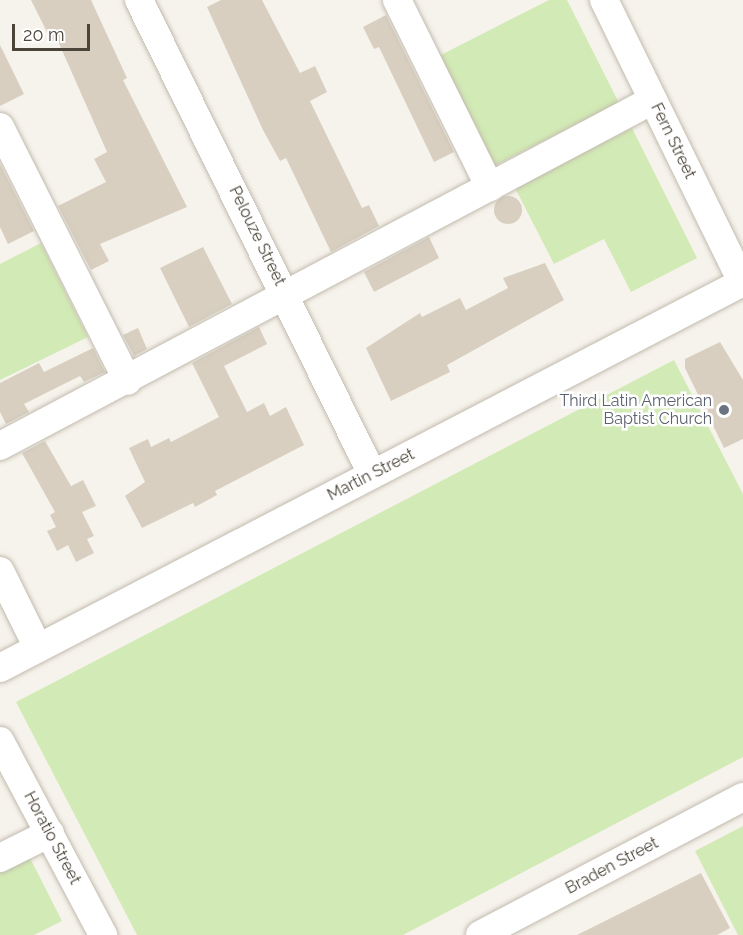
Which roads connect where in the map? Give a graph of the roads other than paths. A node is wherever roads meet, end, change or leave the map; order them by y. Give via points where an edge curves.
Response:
1 (140, 0) edge
2 (397, 0) edge
3 (604, 0) edge
4 (653, 100) junction
5 (0, 127) edge
6 (490, 187) junction
7 (743, 282) edge
8 (286, 296) junction
9 (129, 381) junction
10 (0, 446) edge
11 (372, 474) junction
12 (0, 571) edge
13 (38, 648) junction
14 (0, 668) edge
15 (0, 741) edge
16 (743, 797) edge
17 (50, 833) junction
18 (0, 858) edge
19 (103, 935) edge
20 (480, 935) edge

1 - 8 street, Pelouze Street
2 - 6 street
3 - 4 street, Fern Street
4 - 6 street
4 - 7 street, Fern Street
5 - 9 street
6 - 8 street
7 - 11 street, Martin Street
8 - 9 street
8 - 11 street, Pelouze Street
9 - 10 street
11 - 13 street, Martin Street
12 - 13 street
13 - 14 street, Martin Street
15 - 17 street, Horatio Street
16 - 20 street, Braden Street
17 - 18 street
17 - 19 street, Horatio Street

